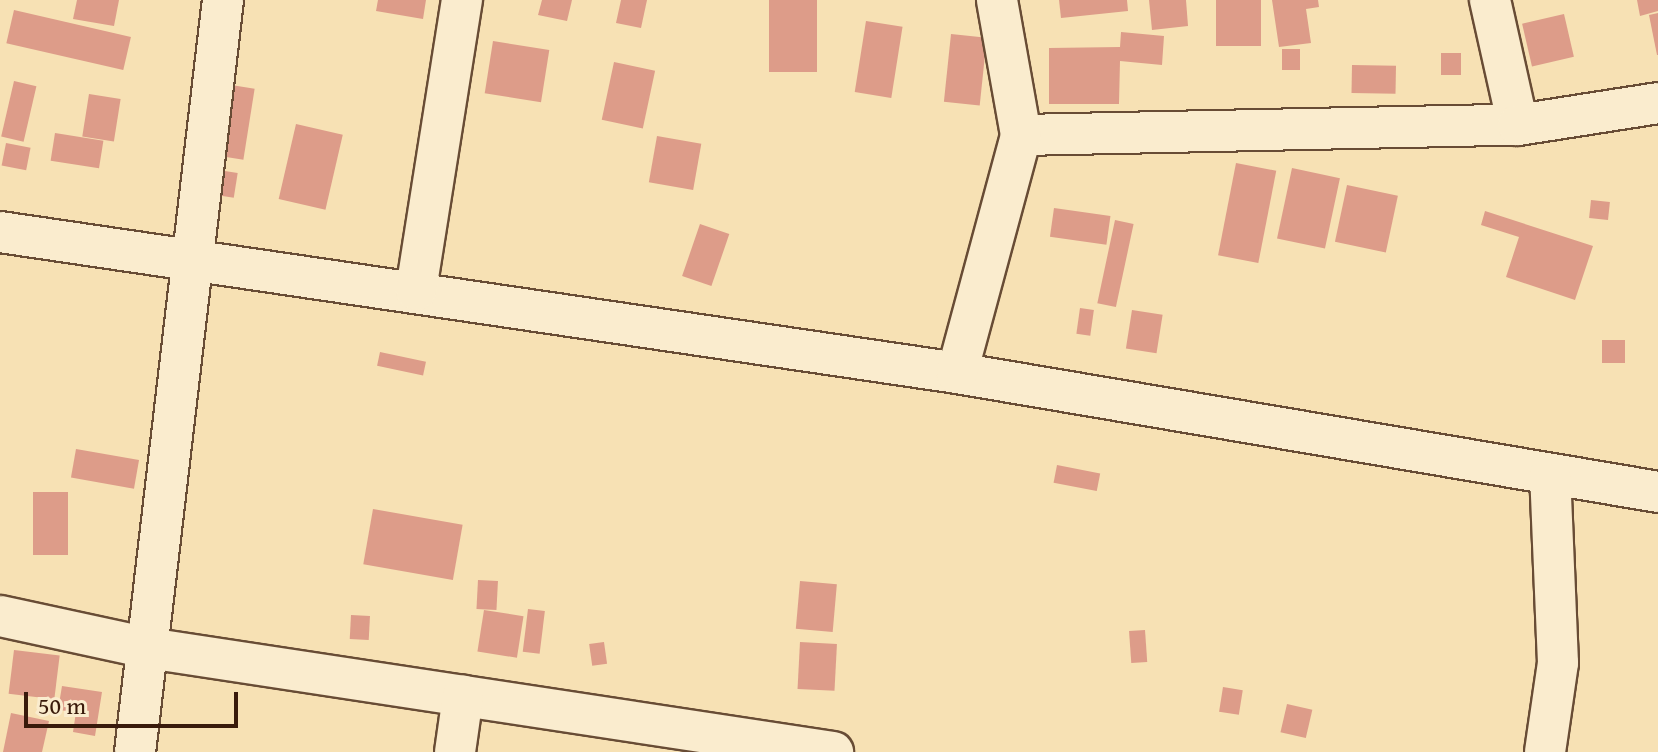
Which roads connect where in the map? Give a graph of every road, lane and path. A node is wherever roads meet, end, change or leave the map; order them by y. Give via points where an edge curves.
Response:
1 (223, 0) edge
2 (462, 0) edge
3 (997, 0) edge
4 (1490, 0) edge
5 (1658, 103) edge
6 (1518, 125) junction
7 (1021, 135) junction
8 (0, 232) edge
9 (195, 257) junction
10 (416, 290) junction
11 (957, 373) junction
12 (1550, 474) junction
13 (1658, 492) edge
14 (0, 616) edge
15 (148, 648) junction
16 (463, 696) junction
17 (135, 752) edge
18 (455, 752) edge
19 (833, 752) edge
20 (1545, 752) edge

1 - 9 street
2 - 10 street
3 - 7 street
4 - 6 street
5 - 6 street
6 - 7 street
7 - 11 street
8 - 9 street
9 - 10 street
9 - 15 street
10 - 11 street
11 - 12 street
12 - 13 street
12 - 20 street via 1558,663
14 - 15 street
15 - 16 street
15 - 17 street
16 - 18 street
16 - 19 street

